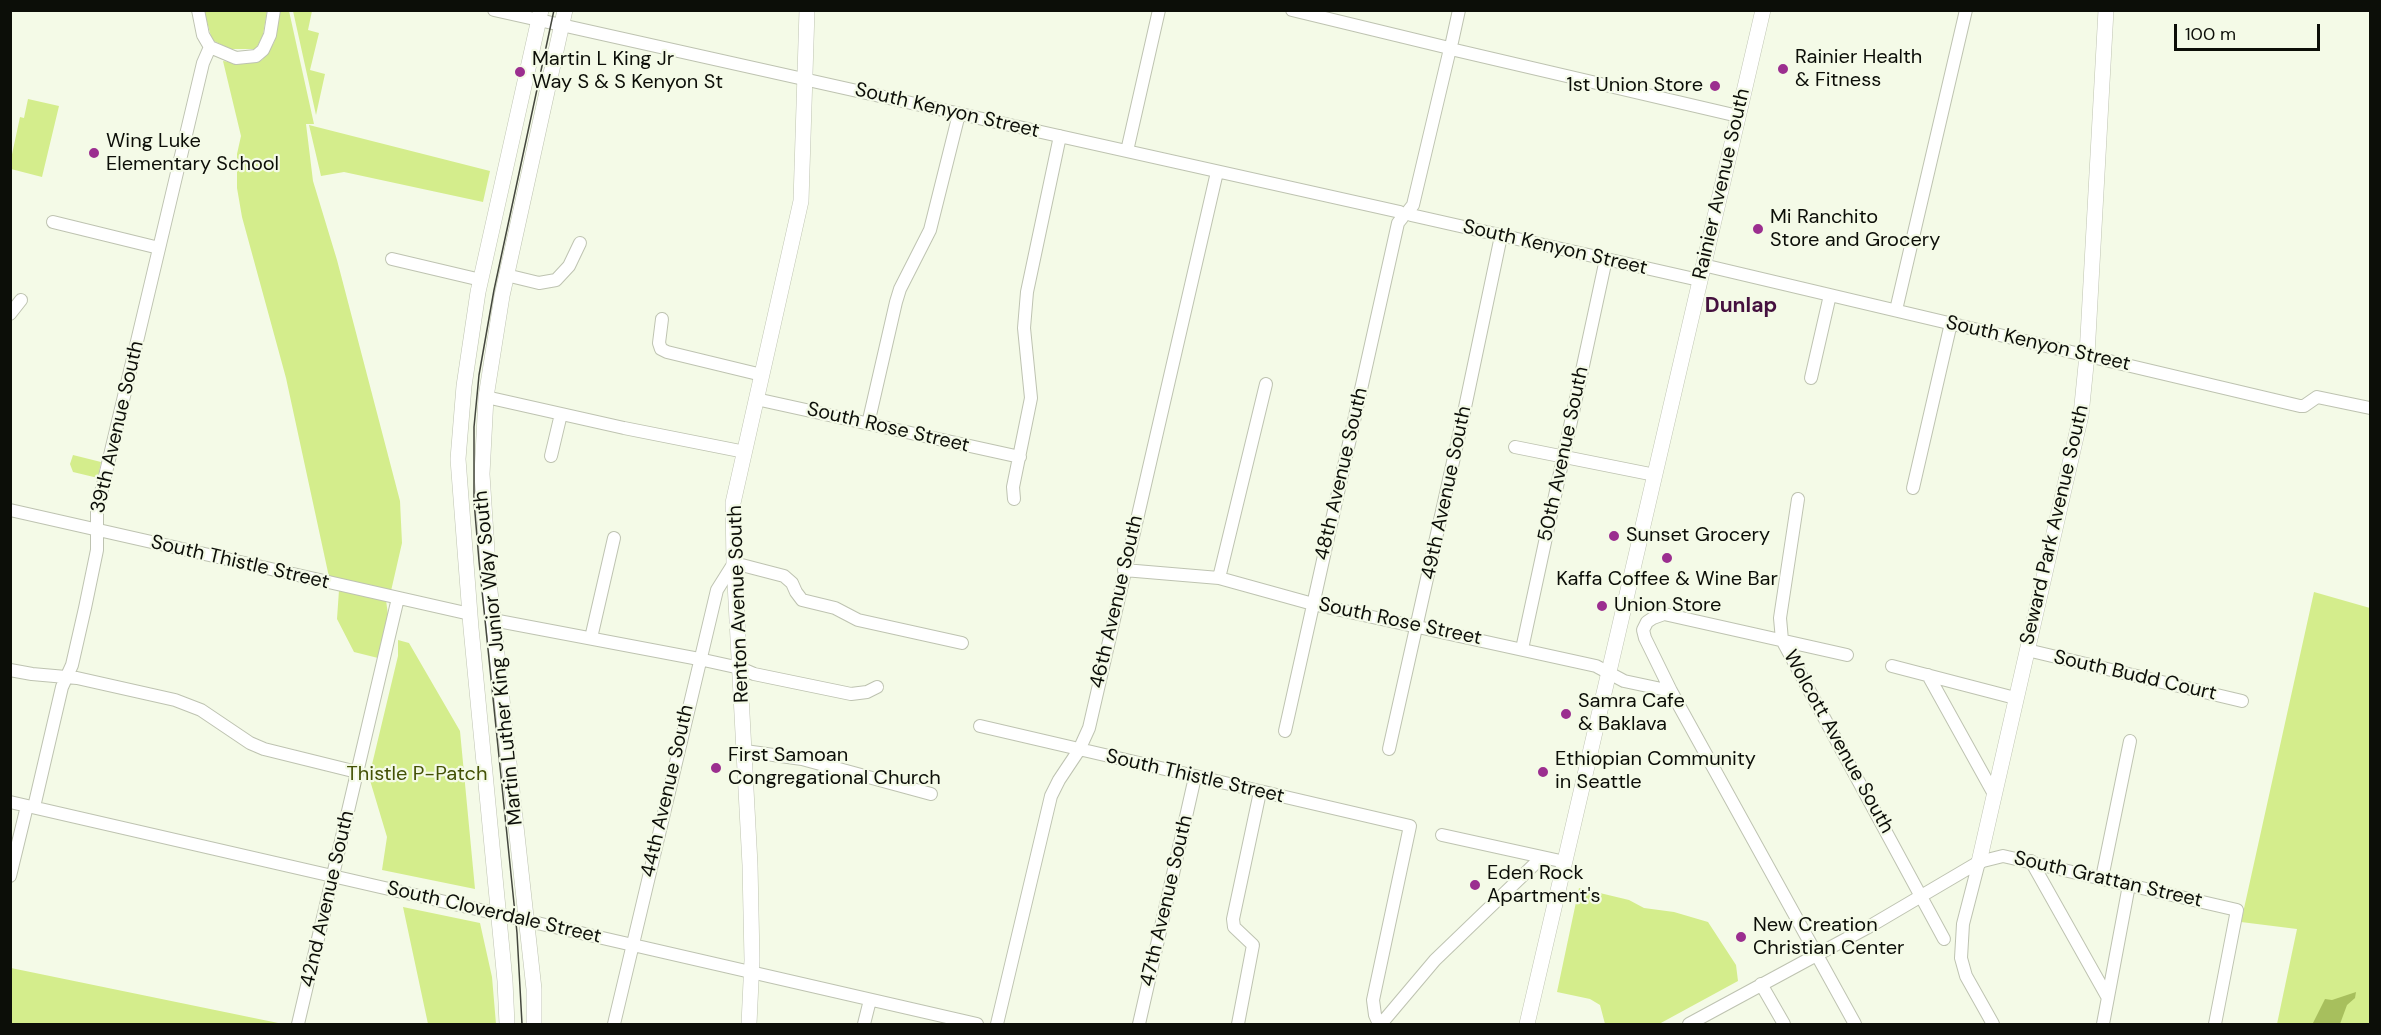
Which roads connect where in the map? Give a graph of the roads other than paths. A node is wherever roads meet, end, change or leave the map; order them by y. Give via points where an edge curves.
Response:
1 (198, 10) edge
2 (274, 10) edge
3 (494, 10) edge
4 (807, 10) edge
5 (1159, 10) edge
6 (1292, 10) edge
7 (1459, 10) edge
8 (1762, 10) edge
9 (1966, 10) edge
10 (2106, 10) edge
11 (540, 16) edge
12 (564, 18) edge
13 (210, 47) junction
14 (1450, 48) junction
15 (805, 80) junction
16 (959, 114) junction
17 (1738, 116) junction
18 (1060, 136) junction
19 (1127, 151) junction
20 (1217, 172) junction
21 (1406, 214) junction
22 (53, 222) dead end
23 (1501, 236) junction
24 (580, 243) dead end
25 (159, 248) junction
26 (392, 259) dead end
27 (1606, 259) junction
28 (1701, 273) junction
29 (506, 275) junction
30 (481, 280) junction
31 (1830, 295) junction
32 (21, 300) dead end
33 (1896, 310) junction
34 (10, 314) edge
35 (662, 319) dead end
36 (1951, 324) junction
37 (2086, 355) junction
38 (762, 375) junction
39 (1811, 378) dead end
40 (1266, 384) dead end
41 (486, 397) junction
42 (756, 399) junction
43 (2370, 408) edge
44 (561, 414) junction
45 (868, 424) junction
46 (1515, 447) dead end
47 (745, 452) junction
48 (551, 456) dead end
49 (1564, 456) junction
50 (1020, 457) junction
51 (1655, 475) junction
52 (1913, 488) dead end
53 (1014, 499) dead end
54 (1798, 499) dead end
55 (10, 510) edge
56 (96, 531) junction
57 (614, 538) dead end
58 (734, 563) junction
59 (1124, 570) junction
60 (1219, 578) junction
61 (398, 598) junction
62 (1313, 603) junction
63 (470, 614) junction
64 (493, 620) junction
65 (1418, 626) junction
66 (591, 638) junction
67 (1782, 640) junction
68 (962, 643) dead end
69 (1522, 649) junction
70 (2027, 650) junction
71 (1847, 656) dead end
72 (699, 659) junction
73 (1892, 666) dead end
74 (740, 668) junction
75 (10, 670) edge
76 (1608, 673) junction
77 (1928, 675) junction
78 (66, 677) junction
79 (877, 687) dead end
80 (1671, 691) junction
81 (2015, 698) junction
82 (2242, 701) dead end
83 (980, 726) dead end
84 (1285, 731) dead end
85 (2130, 741) dead end
86 (1389, 749) dead end
87 (1079, 750) junction
88 (745, 751) junction
89 (357, 772) junction
90 (1195, 777) junction
91 (1260, 792) junction
92 (932, 794) dead end
93 (1994, 794) junction
94 (10, 802) edge
95 (31, 807) junction
96 (1442, 835) dead end
97 (1542, 857) junction
98 (2031, 861) junction
99 (1565, 862) junction
100 (1978, 862) junction
101 (10, 876) edge
102 (334, 877) junction
103 (2102, 878) junction
104 (2129, 885) junction
105 (1922, 896) junction
106 (497, 914) junction
107 (527, 920) junction
108 (1944, 939) dead end
109 (632, 945) junction
110 (1815, 954) junction
111 (752, 972) junction
112 (1761, 984) junction
113 (2108, 998) junction
114 (870, 999) junction
115 (298, 1024) edge
116 (507, 1024) edge
117 (534, 1024) edge
118 (614, 1024) edge
119 (749, 1024) edge
120 (864, 1024) edge
121 (976, 1024) edge
122 (997, 1024) edge
123 (1139, 1024) edge
124 (1238, 1024) edge
125 (1380, 1024) edge
126 (1527, 1024) edge
127 (1689, 1024) edge
128 (1784, 1024) edge
129 (1855, 1024) edge
130 (1993, 1024) edge
131 (2103, 1024) edge
132 (2215, 1024) edge

1 - 13 street
2 - 13 street via 268,43 256,56 236,58
3 - 11 street, South Kenyon Street
4 - 15 main road, Renton Avenue South
5 - 19 street
6 - 14 street
7 - 14 street, 48th Avenue South
8 - 17 main road, Rainier Avenue South
9 - 33 street
10 - 37 main road, Seward Park Avenue South
11 - 12 street, South Kenyon Street
11 - 30 main road, Martin Luther King Junior Way South
12 - 15 street, South Kenyon Street
12 - 29 main road, Martin Luther King Junior Way South
13 - 25 street, 39th Avenue South
14 - 17 street
14 - 21 street, 48th Avenue South via 1413,205
15 - 16 street, South Kenyon Street
15 - 38 main road, Renton Avenue South via 801,201
16 - 18 street, South Kenyon Street
16 - 45 street via 930,230 896,302
17 - 28 main road, Rainier Avenue South
18 - 19 street, South Kenyon Street
18 - 50 street via 1027,291 1024,328 1031,398
19 - 20 street, South Kenyon Street
20 - 21 street, South Kenyon Street
20 - 59 street, 46th Avenue South
21 - 23 street, South Kenyon Street
21 - 62 street, 48th Avenue South via 1398,223
22 - 25 street
23 - 27 street, South Kenyon Street
23 - 65 street, 49th Avenue South
24 - 29 street via 569,267 556,280 539,284
25 - 56 street, 39th Avenue South via 97,510
26 - 30 street
27 - 28 street, South Kenyon Street
27 - 49 street, 50th Avenue South
28 - 31 street, South Kenyon Street
28 - 51 main road, Rainier Avenue South
29 - 41 main road, Martin Luther King Junior Way South
30 - 63 main road, Martin Luther King Junior Way South via 464,386 458,459
31 - 33 street, South Kenyon Street
31 - 39 street
32 - 34 street
33 - 36 street, South Kenyon Street
35 - 38 street via 661,349
36 - 37 street, South Kenyon Street
36 - 52 street
37 - 43 street, South Kenyon Street via 2300,406 2317,397
37 - 70 main road, Seward Park Avenue South via 2078,433
38 - 42 main road, Renton Avenue South
40 - 60 street
41 - 44 street
41 - 64 main road, Martin Luther King Junior Way South via 482,495
42 - 45 street, South Rose Street
42 - 47 main road, Renton Avenue South
44 - 47 street
44 - 48 street
45 - 50 street, South Rose Street
46 - 49 street
47 - 58 main road, Renton Avenue South via 733,503
49 - 51 street
49 - 69 street, 50th Avenue South
50 - 53 street
51 - 76 main road, Rainier Avenue South
54 - 67 street, Wolcott Avenue South via 1780,618
55 - 56 street, South Thistle Street
56 - 61 street, South Thistle Street
56 - 78 street, 39th Avenue South via 85,609
57 - 66 street
58 - 68 street via 784,576 802,600 835,608 858,620
58 - 72 street, 44th Avenue South via 717,590
58 - 74 main road, Renton Avenue South
59 - 60 street, South Rose Street
59 - 87 street, 46th Avenue South via 1089,728
60 - 62 street, South Rose Street
61 - 63 street, South Thistle Street
61 - 89 street, 42nd Avenue South
62 - 65 street, South Rose Street
62 - 84 street, 48th Avenue South
63 - 106 main road, Martin Luther King Junior Way South
64 - 66 street
64 - 107 main road, Martin Luther King Junior Way South
65 - 69 street, South Rose Street
65 - 86 street, 49th Avenue South
66 - 72 street
67 - 71 street
67 - 80 street via 1664,614 1653,618 1643,630
67 - 105 street, Wolcott Avenue South
69 - 76 street, South Rose Street via 1596,666
70 - 81 main road, Seward Park Avenue South
70 - 82 street, South Budd Court
72 - 74 street
72 - 109 street, 44th Avenue South
73 - 77 street
74 - 79 street via 851,694
74 - 88 main road, Renton Avenue South
75 - 78 street
76 - 80 street, South Rose Street via 1624,681
76 - 99 main road, Rainier Avenue South
77 - 81 street
77 - 93 street
78 - 89 street via 188,704 250,744
78 - 95 street, 39th Avenue South
80 - 110 street
81 - 93 main road, Seward Park Avenue South
83 - 87 street, South Thistle Street
85 - 103 street
87 - 90 street, South Thistle Street
87 - 122 street, 46th Avenue South via 1051,796
88 - 92 street via 802,759
88 - 111 main road, Renton Avenue South
89 - 102 street, 42nd Avenue South
90 - 91 street, South Thistle Street
90 - 123 street, 47th Avenue South
91 - 124 street via 1233,919 1234,927 1253,945
91 - 125 street, South Thistle Street via 1410,826 1373,1000
93 - 100 main road, Seward Park Avenue South
94 - 95 street, South Cloverdale Street
95 - 101 street, 39th Avenue South
95 - 102 street, South Cloverdale Street
96 - 97 street
97 - 99 street
97 - 125 street via 1435,960
98 - 100 street, South Grattan Street via 2002,856
98 - 103 street, South Grattan Street
98 - 113 street
99 - 126 main road, Rainier Avenue South
100 - 105 street
100 - 130 street, Seward Park Avenue South via 1963,924 1961,958 1966,976
102 - 106 street, South Cloverdale Street
102 - 115 street, 42nd Avenue South
103 - 104 street, South Grattan Street
104 - 113 street
104 - 132 street, South Grattan Street via 2237,910
105 - 108 street, Wolcott Avenue South
105 - 110 street
106 - 107 street, South Cloverdale Street
106 - 116 main road, Martin Luther King Junior Way South
107 - 109 street, South Cloverdale Street
107 - 117 main road, Martin Luther King Junior Way South
109 - 111 street, South Cloverdale Street
109 - 118 street, 44th Avenue South
110 - 112 street
110 - 129 street
111 - 114 street, South Cloverdale Street
111 - 119 main road, Renton Avenue South
112 - 127 street
112 - 128 street
113 - 131 street
114 - 120 street
114 - 121 street, South Cloverdale Street

